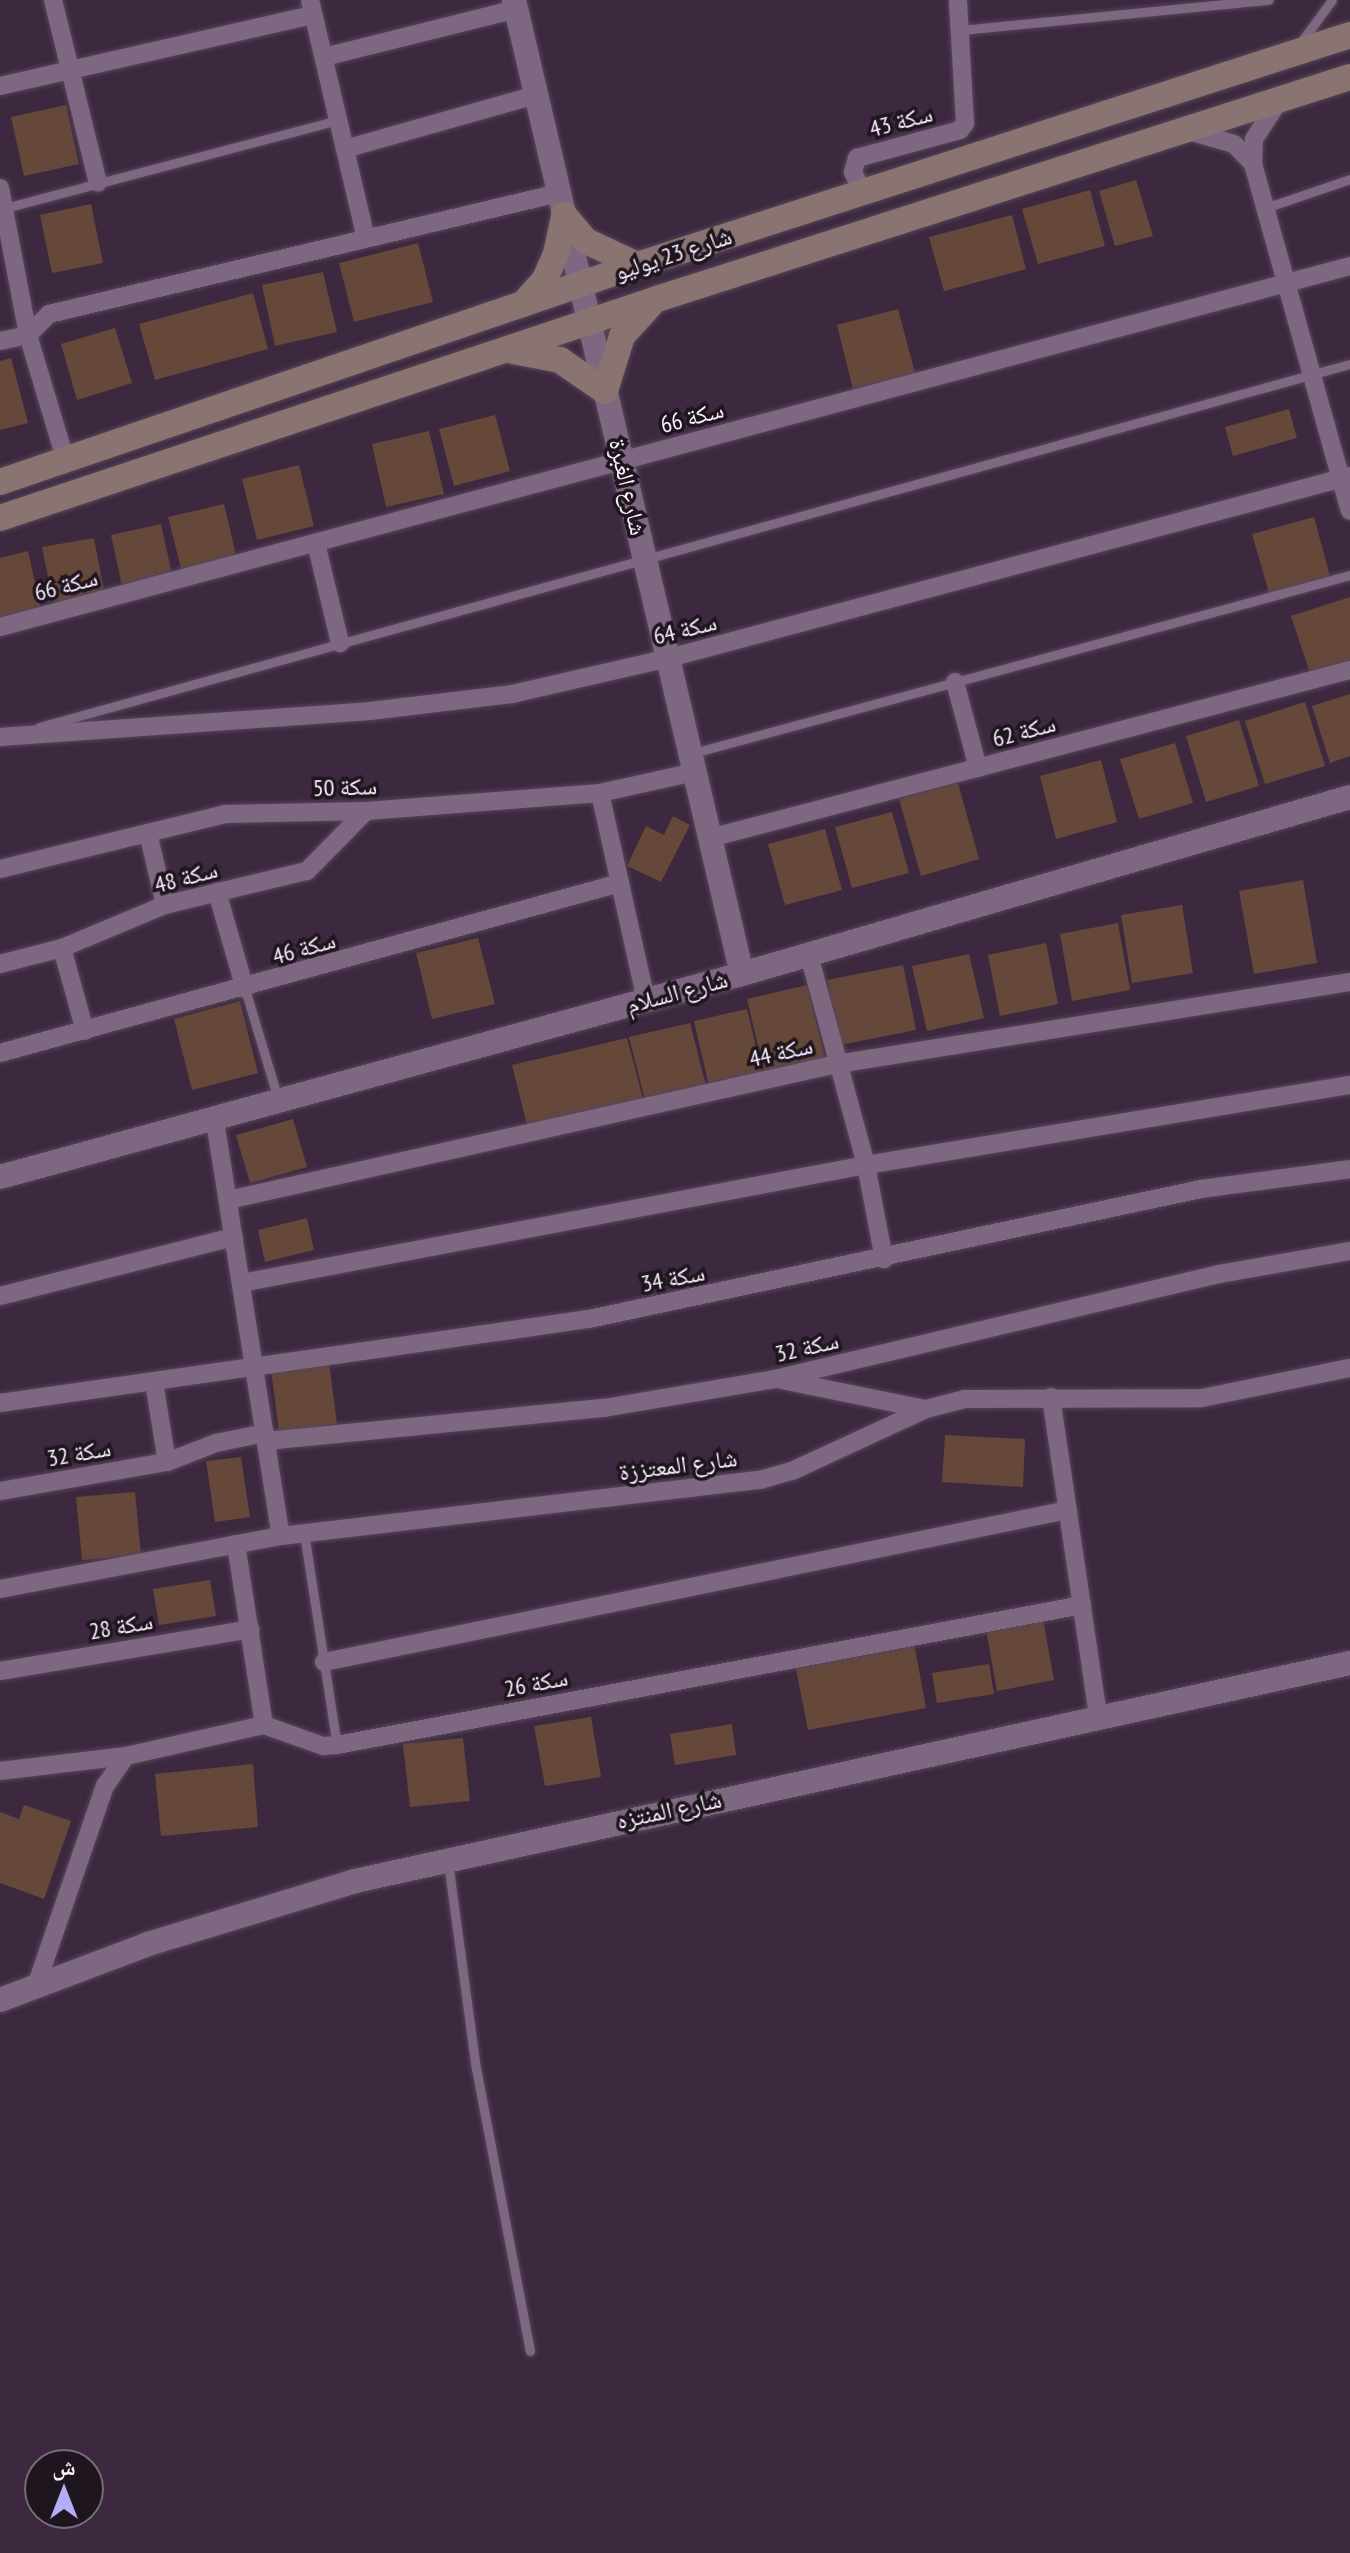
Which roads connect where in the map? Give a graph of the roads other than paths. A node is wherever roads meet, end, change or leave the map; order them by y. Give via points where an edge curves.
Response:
1 (53, 0) edge
2 (958, 0) edge
3 (1269, 0) edge
4 (1332, 0) edge
5 (515, 4) edge
6 (312, 7) edge
7 (961, 30) junction
8 (1350, 35) edge
9 (1292, 54) junction
10 (324, 57) junction
11 (70, 70) junction
12 (1350, 77) edge
13 (0, 86) edge
14 (536, 95) junction
15 (1279, 101) junction
16 (338, 120) junction
17 (1189, 131) junction
18 (345, 149) junction
19 (1253, 164) junction
20 (1350, 179) edge
21 (98, 183) junction
22 (0, 188) edge
23 (863, 192) junction
24 (562, 204) junction
25 (5, 208) junction
26 (1265, 208) junction
27 (366, 238) junction
28 (7, 250) edge
29 (637, 265) junction
30 (1350, 266) edge
31 (1286, 283) junction
32 (581, 284) junction
33 (657, 299) junction
34 (521, 305) junction
35 (589, 322) junction
36 (28, 335) junction
37 (0, 341) edge
38 (505, 350) junction
39 (1350, 364) edge
40 (1312, 375) junction
41 (605, 391) junction
42 (65, 458) junction
43 (622, 461) junction
44 (1345, 478) edge
45 (0, 482) edge
46 (1350, 511) edge
47 (0, 518) edge
48 (316, 543) junction
49 (644, 560) junction
50 (1350, 575) edge
51 (0, 627) edge
52 (340, 643) junction
53 (669, 658) junction
54 (1350, 670) edge
55 (955, 682) junction
56 (8, 735) edge
57 (692, 763) junction
58 (978, 768) junction
59 (600, 793) junction
60 (1350, 797) edge
61 (366, 811) junction
62 (148, 833) junction
63 (710, 838) junction
64 (0, 869) edge
65 (620, 883) junction
66 (217, 892) junction
67 (165, 905) junction
68 (62, 948) junction
69 (809, 955) junction
70 (0, 964) edge
71 (742, 974) junction
72 (1350, 982) edge
73 (245, 989) junction
74 (646, 1001) junction
75 (85, 1031) junction
76 (0, 1053) edge
77 (837, 1064) junction
78 (1350, 1085) edge
79 (279, 1103) junction
80 (215, 1121) junction
81 (866, 1165) junction
82 (1350, 1169) edge
83 (0, 1177) edge
84 (228, 1200) junction
85 (234, 1237) junction
86 (1350, 1251) edge
87 (884, 1259) junction
88 (241, 1283) junction
89 (0, 1296) edge
90 (1350, 1368) edge
91 (255, 1369) junction
92 (775, 1379) junction
93 (154, 1382) junction
94 (1051, 1397) junction
95 (0, 1403) edge
96 (926, 1409) junction
97 (265, 1437) junction
98 (167, 1462) junction
99 (0, 1491) edge
100 (1068, 1510) junction
101 (304, 1533) junction
102 (281, 1536) junction
103 (236, 1544) junction
104 (0, 1589) edge
105 (1082, 1605) junction
106 (250, 1629) junction
107 (324, 1662) junction
108 (1350, 1663) edge
109 (0, 1671) edge
110 (1098, 1715) junction
111 (264, 1725) junction
112 (337, 1745) junction
113 (126, 1756) junction
114 (0, 1771) edge
115 (448, 1859) junction
116 (36, 1986) junction
117 (0, 2000) edge
118 (530, 2351) dead end

1 - 11 street
2 - 7 street, سكة 43
3 - 7 lane
4 - 9 lane
5 - 10 street via 467,26
5 - 14 street, شارع الغبرة
6 - 10 street
6 - 11 street
7 - 23 street, سكة 43 via 965,123 960,130 857,158 853,172
8 - 9 main road, شارع 23 يوليو
9 - 23 main road, شارع 23 يوليو
10 - 16 street
11 - 13 street
11 - 21 street
12 - 15 main road, شارع 23 يوليو
14 - 18 street
14 - 24 street, شارع الغبرة
15 - 17 main road, شارع 23 يوليو
15 - 19 street via 1254,139
16 - 18 street
16 - 21 lane
17 - 19 street via 1234,144
17 - 33 main road, شارع 23 يوليو
18 - 27 street
19 - 26 street
20 - 26 lane
21 - 25 lane
22 - 25 street
23 - 29 main road, شارع 23 يوليو
24 - 27 street
24 - 29 main road via 586,241
24 - 32 street, شارع الغبرة
24 - 34 main road via 550,267
25 - 28 street
26 - 31 street
27 - 36 street via 49,314
28 - 36 street
29 - 32 main road, شارع 23 يوليو
30 - 31 street, سكة 66
31 - 40 street
31 - 43 street, سكة 66
32 - 34 main road, شارع 23 يوليو
32 - 35 street, شارع الغبرة
33 - 35 main road, شارع 23 يوليو
33 - 41 main road via 622,336
34 - 42 main road, شارع 23 يوليو
35 - 38 main road, شارع 23 يوليو
35 - 41 street, شارع الغبرة
36 - 37 street
36 - 42 street
38 - 41 main road via 560,360
38 - 47 main road, شارع 23 يوليو
39 - 40 lane
40 - 44 street
40 - 49 lane
41 - 43 street, شارع الغبرة
42 - 45 main road, شارع 23 يوليو
43 - 48 street, سكة 66
43 - 49 street, شارع الغبرة
44 - 46 street
44 - 53 street, سكة 64
48 - 51 street, سكة 66
48 - 52 street
49 - 52 lane
49 - 53 street, شارع الغبرة
50 - 55 lane
52 - 56 lane
53 - 56 street, سكة 64 via 512,694 370,711
53 - 57 street, شارع الغبرة
54 - 58 street, سكة 62
55 - 57 lane
55 - 58 street
57 - 59 street, سكة 50
57 - 63 street, شارع الغبرة
58 - 63 street, سكة 62
59 - 61 street, سكة 50
59 - 65 street
60 - 69 street, شارع السلام
61 - 62 street, سكة 50 via 225,814
61 - 66 street, سكة 48 via 307,871
62 - 64 street, سكة 50
62 - 67 street
63 - 71 street, شارع الغبرة
65 - 73 street, سكة 46
65 - 74 street
66 - 67 street, سكة 48
66 - 73 street
67 - 68 street, سكة 48
68 - 70 street, سكة 48
68 - 75 street
69 - 71 street, شارع السلام
69 - 77 street
71 - 74 street, شارع السلام
72 - 77 street, سكة 44
73 - 75 street, سكة 46
73 - 79 lane
74 - 79 street, شارع السلام
75 - 76 street, سكة 46
77 - 81 street
77 - 84 street, سكة 44
78 - 81 street
79 - 80 street, شارع السلام
80 - 83 street, شارع السلام
80 - 84 street
81 - 87 street
81 - 88 street
82 - 87 street, سكة 34 via 1201,1189
84 - 85 street
85 - 88 street
85 - 89 street
86 - 92 street, سكة 32 via 1219,1274
87 - 91 street, سكة 34 via 589,1319
88 - 91 street
90 - 94 street, شارع المعتززة via 1202,1398
91 - 93 street, سكة 34
91 - 97 street
92 - 96 street
92 - 97 street, سكة 32 via 604,1408
93 - 95 street, سكة 34
93 - 98 street
94 - 96 street, شارع المعتززة via 999,1395
94 - 100 street
96 - 101 street, شارع المعتززة via 792,1471 760,1480
97 - 98 street, سكة 32 via 216,1443
97 - 102 street
98 - 99 street, سكة 32
100 - 105 street
100 - 107 street
101 - 102 street, شارع المعتززة
101 - 107 lane
102 - 103 street, شارع المعتززة
103 - 104 street, شارع المعتززة
103 - 106 street
105 - 110 street
105 - 112 street, سكة 26
106 - 109 street, سكة 28
106 - 111 street
107 - 112 lane
108 - 110 street, شارع المنتزه
110 - 115 street, شارع المنتزه
111 - 112 street, سكة 26 via 323,1746
111 - 113 street
113 - 114 street
113 - 116 street via 105,1786
115 - 116 street, شارع المنتزه via 355,1881 148,1944
115 - 118 lane via 476,2068
116 - 117 street, شارع المنتزه

